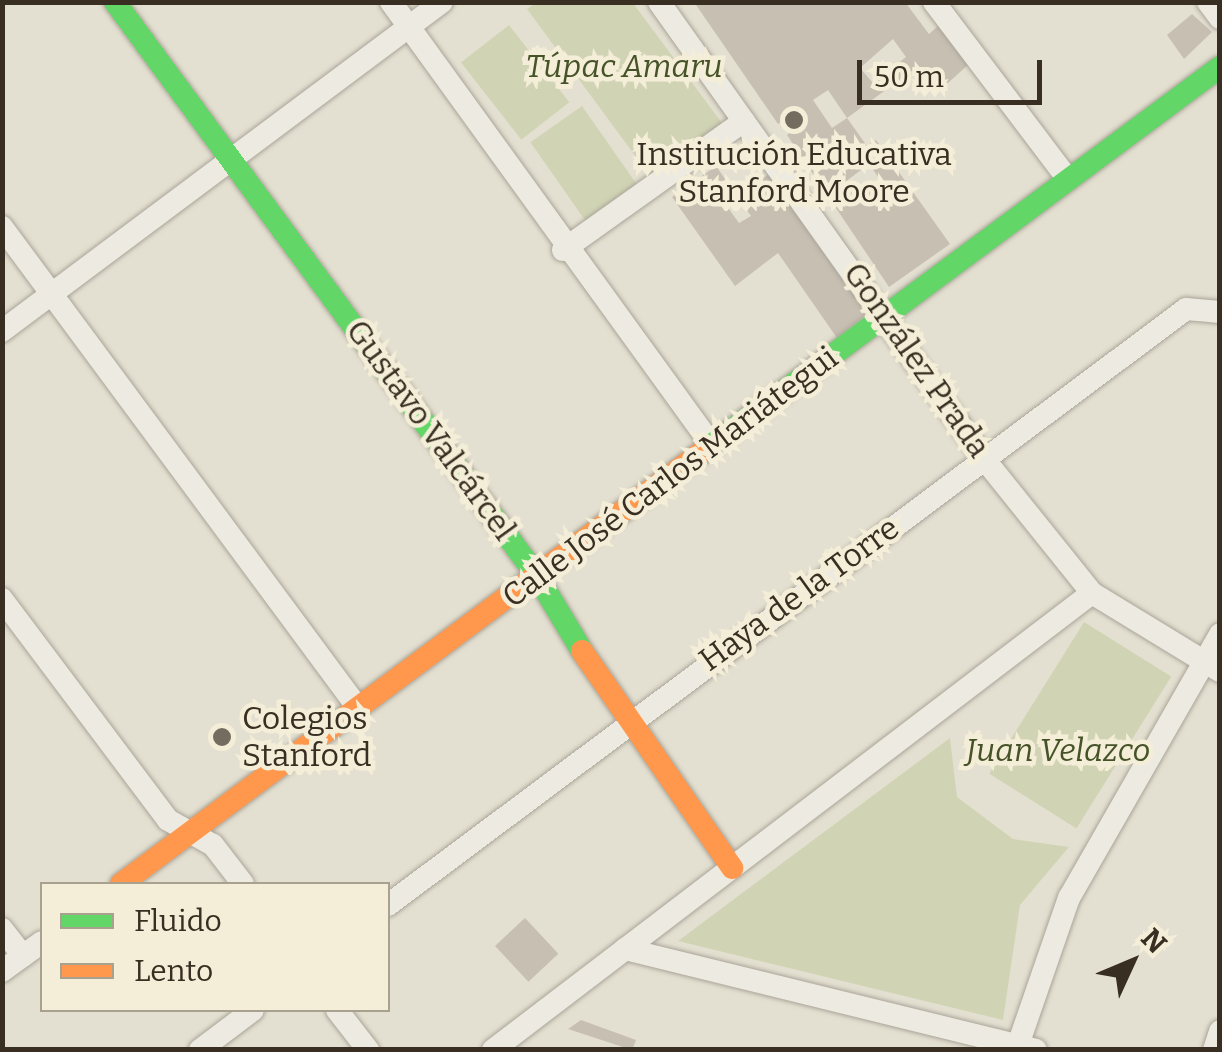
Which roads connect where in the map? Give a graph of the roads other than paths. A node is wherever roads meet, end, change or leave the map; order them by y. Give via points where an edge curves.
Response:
1 (116, 2) edge
2 (390, 2) edge
3 (442, 2) edge
4 (659, 2) edge
5 (934, 2) edge
6 (1208, 2) edge
7 (1220, 18) edge
8 (410, 27) junction
9 (1214, 80) edge
10 (744, 121) junction
11 (233, 158) junction
12 (1068, 178) junction
13 (2, 227) edge
14 (563, 250) junction
15 (52, 294) junction
16 (1220, 312) edge
17 (889, 314) junction
18 (2, 331) edge
19 (712, 444) junction
20 (985, 460) junction
21 (537, 576) junction
22 (1092, 592) junction
23 (2, 599) edge
24 (1220, 634) edge
25 (1211, 666) edge
26 (358, 708) junction
27 (624, 722) junction
28 (192, 833) junction
29 (732, 868) junction
30 (125, 882) edge
31 (241, 882) edge
32 (390, 904) edge
33 (2, 930) edge
34 (40, 943) edge
35 (625, 948) junction
36 (23, 956) junction
37 (2, 972) edge
38 (250, 1012) edge
39 (338, 1012) edge
40 (1220, 1030) edge
41 (1027, 1047) edge
42 (200, 1050) edge
43 (368, 1050) edge
44 (494, 1050) edge
45 (1214, 1050) edge

1 - 11 street, Gustavo Valcárcel
2 - 8 street
3 - 8 street
4 - 10 street, González Prada
5 - 12 street
6 - 7 street
8 - 11 street
8 - 14 street
9 - 12 street, Calle José Carlos Mariátegui
10 - 14 street
10 - 17 street, González Prada
11 - 15 street
11 - 21 street, Gustavo Valcárcel
12 - 17 street, Calle José Carlos Mariátegui
13 - 15 street
14 - 19 street
15 - 18 street
15 - 26 street
16 - 20 street, Haya de la Torre via 1186,309
17 - 19 street, Calle José Carlos Mariátegui
17 - 20 street, González Prada
19 - 21 street, Calle José Carlos Mariátegui
20 - 22 street, González Prada
20 - 27 street, Haya de la Torre
21 - 26 street, Calle José Carlos Mariátegui
21 - 27 street, Gustavo Valcárcel
22 - 25 street, González Prada
22 - 29 street
23 - 28 street via 168,820
24 - 25 street
25 - 41 street via 1069,898
26 - 28 street, Calle José Carlos Mariátegui
27 - 29 street, Gustavo Valcárcel
27 - 32 street, Haya de la Torre
28 - 30 street, Calle José Carlos Mariátegui
28 - 31 street via 214,845
29 - 35 street
33 - 36 street
34 - 36 street
35 - 41 street
35 - 44 street
36 - 37 street
38 - 42 street
39 - 43 street
40 - 45 street

